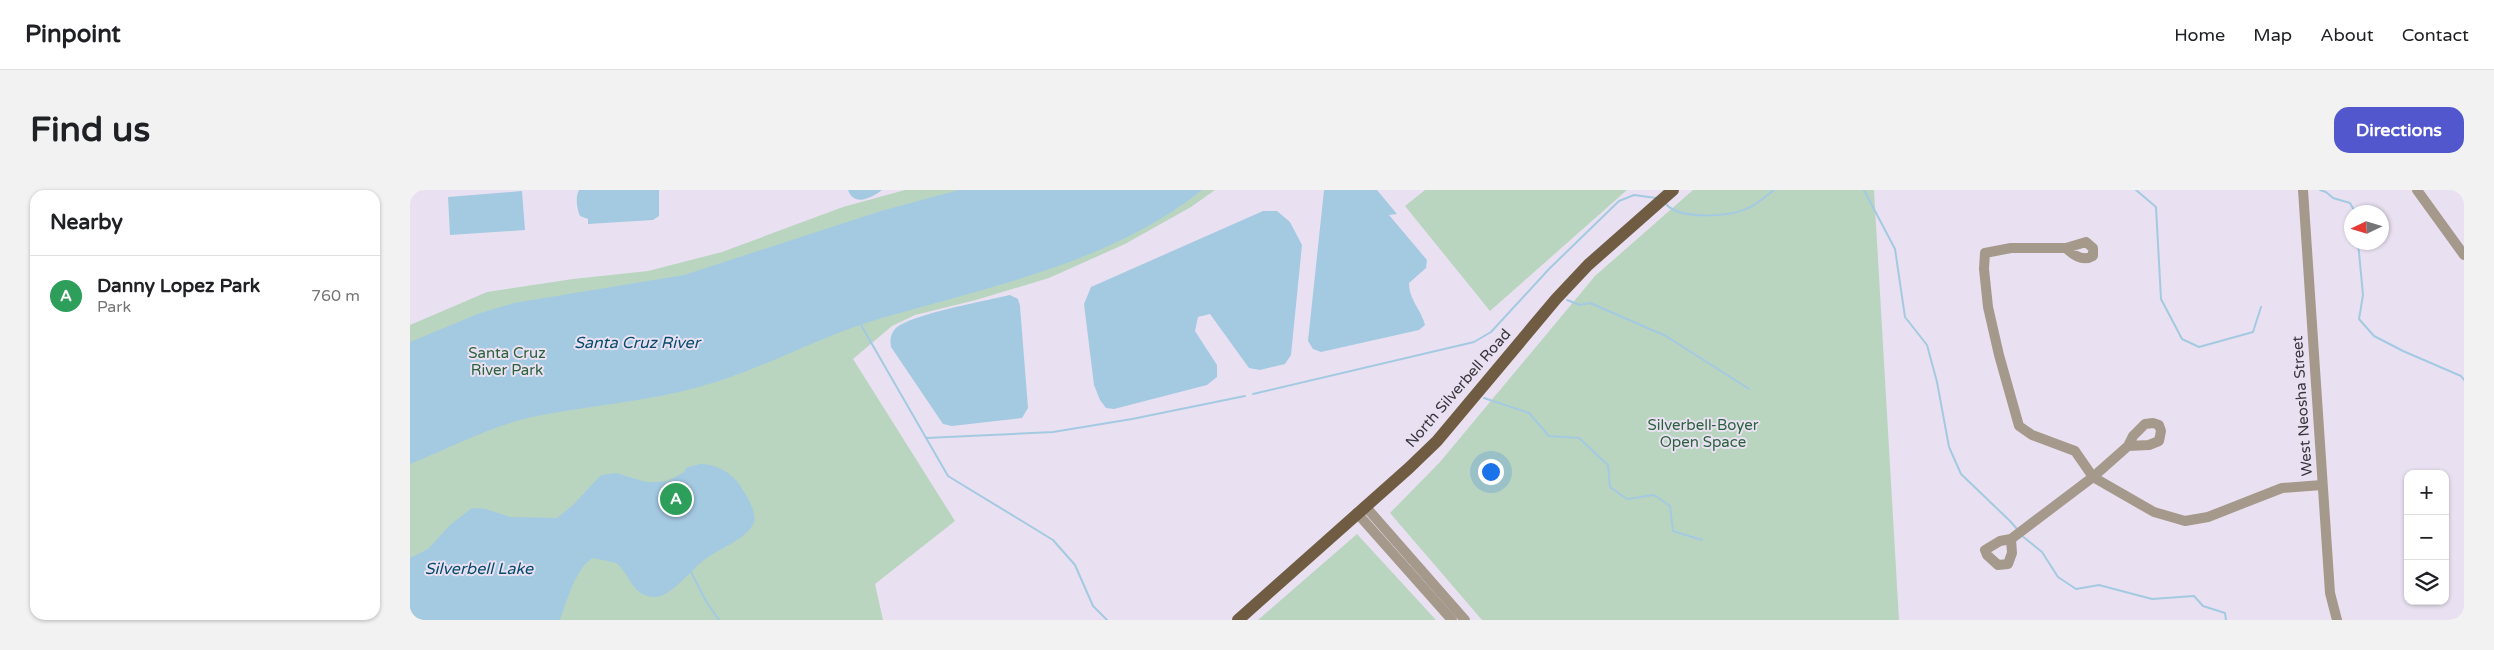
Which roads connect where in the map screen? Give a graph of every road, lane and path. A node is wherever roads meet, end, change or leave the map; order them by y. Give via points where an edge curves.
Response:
1 (1673, 190) edge
2 (2303, 190) edge
3 (2417, 190) edge
4 (2066, 248) dead end
5 (2464, 255) edge
6 (2128, 446) dead end
7 (2093, 477) junction
8 (2322, 485) junction
9 (1361, 509) junction
10 (2011, 539) dead end
11 (1458, 619) edge
12 (1238, 620) edge
13 (2337, 620) edge

1 - 9 main road, North Silverbell Road via 1582,272 1437,441
2 - 8 street, West Neosha Street
3 - 5 street
4 - 7 street via 2011,248 1985,253 1988,307 2019,426 2032,435 2075,451
6 - 7 street
7 - 8 street via 2154,512 2185,521 2208,517 2282,488
7 - 10 street
8 - 13 street, West Neosha Street via 2330,593
9 - 11 street
9 - 12 main road, North Silverbell Road

